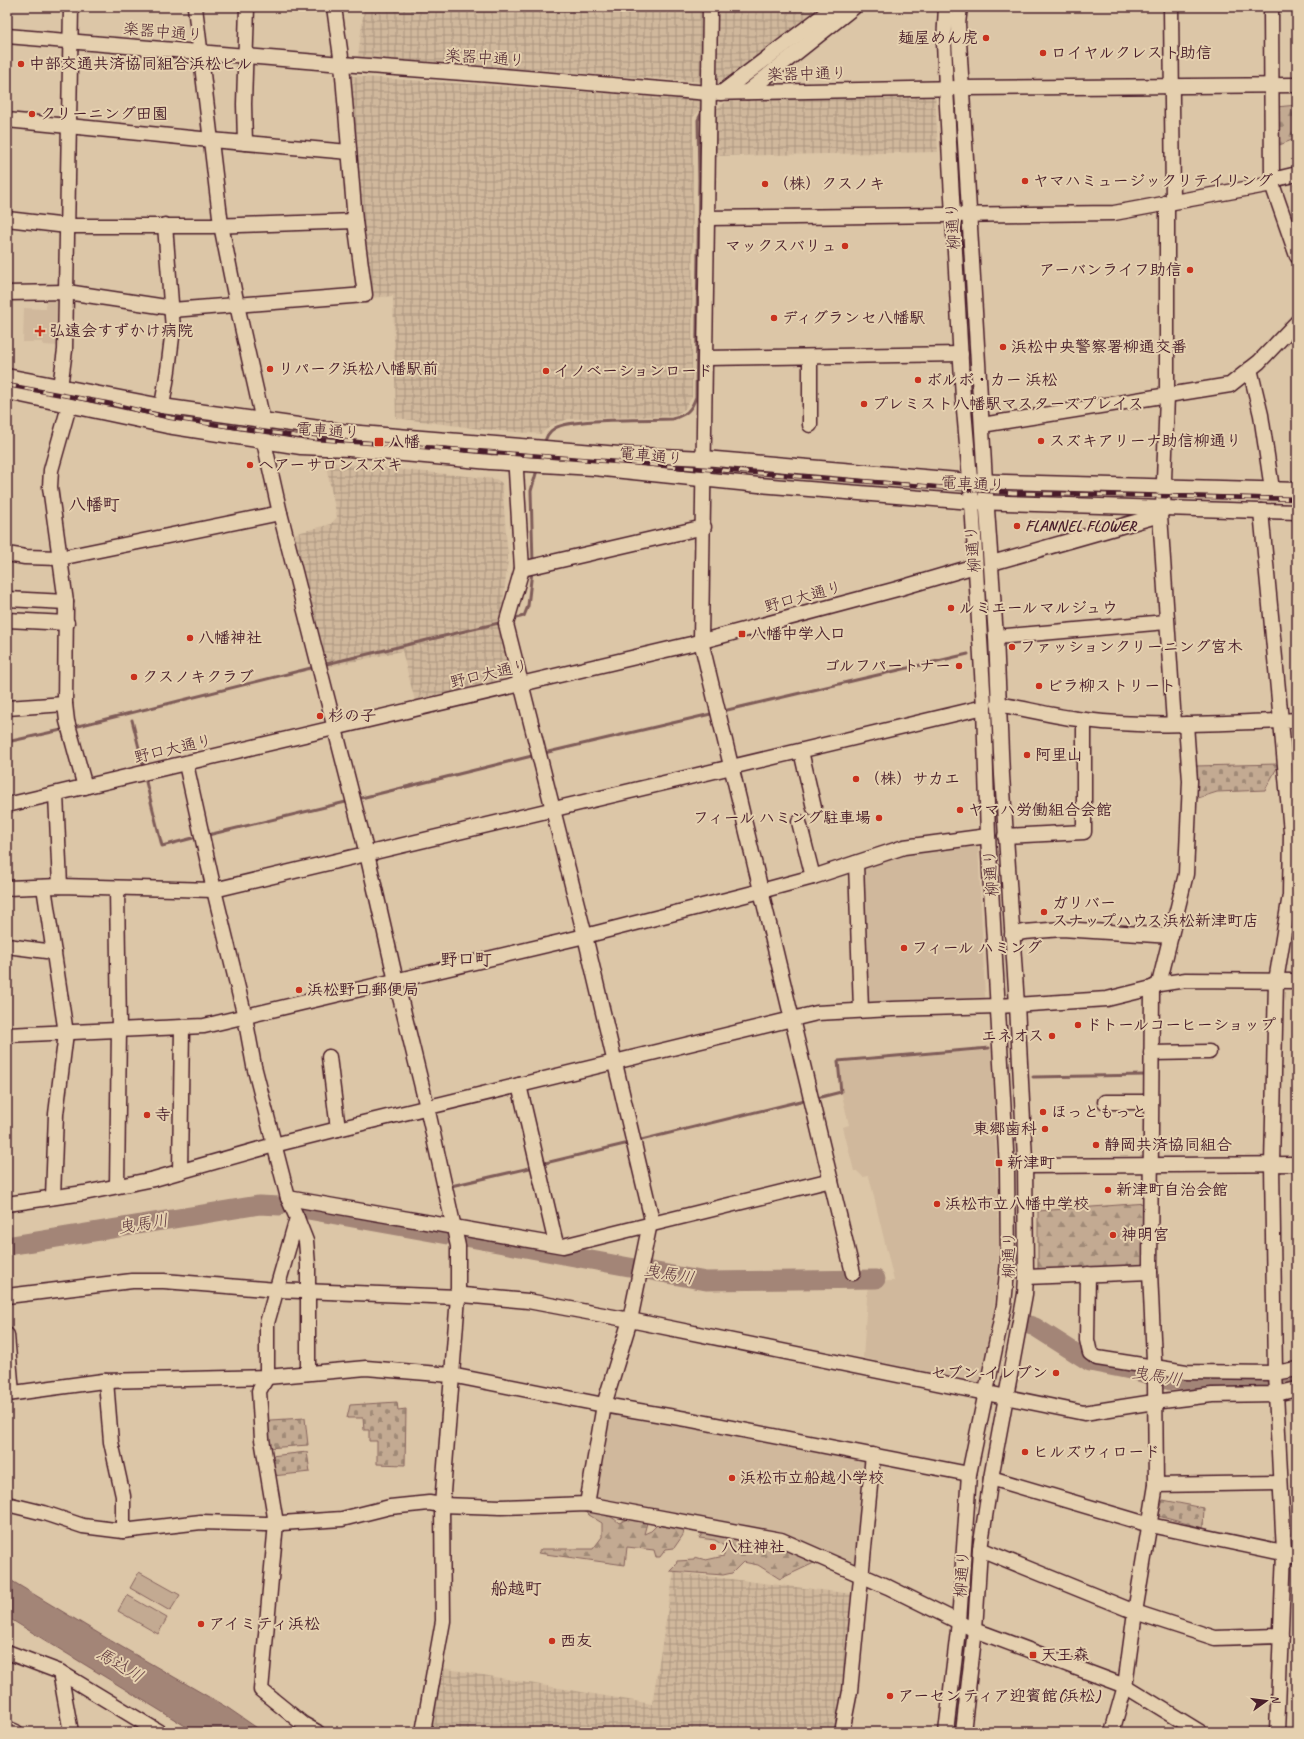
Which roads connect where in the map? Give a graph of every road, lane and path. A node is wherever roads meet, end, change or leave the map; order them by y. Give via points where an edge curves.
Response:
1 (71, 7) edge
2 (195, 7) edge
3 (247, 7) edge
4 (334, 7) edge
5 (710, 7) edge
6 (834, 7) edge
7 (854, 7) edge
8 (946, 7) edge
9 (960, 7) edge
10 (1171, 7) edge
11 (1271, 7) edge
12 (7, 36) edge
13 (71, 41) junction
14 (200, 53) junction
15 (245, 56) junction
16 (342, 64) junction
17 (1172, 85) junction
18 (1297, 85) edge
19 (1272, 86) junction
20 (946, 88) junction
21 (962, 88) junction
22 (747, 92) junction
23 (712, 100) junction
24 (7, 120) edge
25 (70, 126) junction
26 (211, 140) junction
27 (245, 143) junction
28 (349, 152) junction
29 (1297, 174) edge
30 (1272, 182) junction
31 (1170, 201) junction
32 (953, 214) junction
33 (969, 214) junction
34 (706, 218) junction
35 (7, 219) edge
36 (355, 221) junction
37 (165, 225) junction
38 (221, 225) junction
39 (67, 226) junction
40 (1293, 235) edge
41 (1297, 256) edge
42 (67, 292) junction
43 (7, 293) edge
44 (237, 305) junction
45 (172, 310) junction
46 (1297, 322) edge
47 (961, 354) junction
48 (810, 357) junction
49 (706, 358) junction
50 (1250, 369) junction
51 (7, 376) edge
52 (60, 387) junction
53 (7, 392) edge
54 (1167, 395) junction
55 (69, 406) junction
56 (162, 406) junction
57 (263, 421) junction
58 (810, 425) dead end
59 (982, 425) junction
60 (264, 442) junction
61 (515, 444) junction
62 (704, 458) junction
63 (515, 464) junction
64 (704, 478) junction
65 (970, 480) junction
66 (985, 481) junction
67 (1163, 486) junction
68 (1272, 489) junction
69 (1297, 490) edge
70 (979, 502) junction
71 (1261, 511) junction
72 (1162, 512) junction
73 (1297, 512) edge
74 (280, 513) junction
75 (704, 527) junction
76 (7, 554) edge
77 (60, 558) junction
78 (992, 563) junction
79 (975, 566) junction
80 (522, 569) junction
81 (7, 599) edge
82 (66, 602) junction
83 (7, 620) edge
84 (1166, 622) junction
85 (67, 624) junction
86 (996, 637) junction
87 (701, 642) junction
88 (522, 684) junction
89 (65, 704) junction
90 (998, 704) junction
91 (984, 707) junction
92 (7, 708) edge
93 (1084, 720) junction
94 (1297, 720) edge
95 (1281, 721) junction
96 (1180, 724) junction
97 (336, 728) junction
98 (801, 751) junction
99 (186, 764) junction
100 (732, 767) junction
101 (85, 787) junction
102 (56, 794) junction
103 (7, 805) edge
104 (814, 808) dead end
105 (552, 810) junction
106 (799, 822) dead end
107 (1294, 832) edge
108 (988, 836) junction
109 (1005, 836) junction
110 (367, 854) junction
111 (856, 863) junction
112 (813, 877) junction
113 (60, 886) junction
114 (44, 887) junction
115 (7, 888) edge
116 (117, 889) junction
117 (214, 890) junction
118 (761, 892) junction
119 (1012, 934) junction
120 (585, 936) junction
121 (1171, 936) junction
122 (7, 946) edge
123 (54, 952) junction
124 (396, 981) junction
125 (1276, 981) junction
126 (1297, 981) edge
127 (1156, 986) junction
128 (1017, 1005) junction
129 (998, 1006) junction
130 (861, 1010) junction
131 (245, 1017) junction
132 (792, 1019) junction
133 (182, 1028) junction
134 (119, 1029) junction
135 (66, 1033) junction
136 (7, 1035) edge
137 (1209, 1052) dead end
138 (1151, 1053) junction
139 (329, 1057) dead end
140 (615, 1062) junction
141 (519, 1085) junction
142 (1105, 1102) dead end
143 (1151, 1102) junction
144 (427, 1107) junction
145 (338, 1129) junction
146 (274, 1144) junction
147 (1297, 1164) edge
148 (1272, 1165) junction
149 (1025, 1166) junction
150 (1150, 1166) junction
151 (180, 1172) junction
152 (831, 1180) junction
153 (117, 1186) junction
154 (52, 1197) junction
155 (288, 1198) junction
156 (7, 1204) edge
157 (297, 1218) junction
158 (650, 1223) junction
159 (455, 1227) junction
160 (556, 1244) junction
161 (1150, 1272) junction
162 (853, 1273) dead end
163 (1088, 1274) junction
164 (1026, 1277) junction
165 (276, 1290) junction
166 (308, 1291) junction
167 (7, 1296) edge
168 (458, 1297) junction
169 (630, 1320) junction
170 (7, 1335) edge
171 (1297, 1369) edge
172 (308, 1373) junction
173 (1154, 1373) junction
174 (451, 1376) junction
175 (267, 1377) junction
176 (106, 1381) junction
177 (1275, 1382) junction
178 (1297, 1390) edge
179 (986, 1392) junction
180 (9, 1394) edge
181 (1006, 1396) junction
182 (1154, 1402) junction
183 (604, 1405) junction
184 (873, 1455) junction
185 (969, 1474) junction
186 (991, 1478) junction
187 (1280, 1483) junction
188 (1156, 1485) junction
189 (7, 1504) edge
190 (587, 1504) junction
191 (442, 1505) junction
192 (276, 1523) junction
193 (1150, 1525) junction
194 (123, 1531) junction
195 (980, 1549) junction
196 (1290, 1554) edge
197 (862, 1575) junction
198 (1135, 1612) junction
199 (959, 1622) junction
200 (974, 1630) junction
201 (1281, 1636) junction
202 (7, 1652) edge
203 (60, 1672) junction
204 (1125, 1686) junction
205 (7, 1728) edge
206 (16, 1732) edge
207 (70, 1732) edge
208 (159, 1732) edge
209 (317, 1732) edge
210 (423, 1732) edge
211 (842, 1732) edge
212 (946, 1732) edge
213 (962, 1732) edge
214 (1112, 1732) edge
215 (1200, 1732) edge
216 (1277, 1732) edge

1 - 13 street
2 - 14 street
3 - 15 street
4 - 16 street
5 - 23 street
6 - 23 street
7 - 22 street
8 - 20 street, 柳通り
9 - 21 street, 柳通り via 958,24
10 - 17 street
11 - 19 street
12 - 13 street, 楽器中通り
13 - 14 street, 楽器中通り
13 - 25 street
14 - 15 street, 楽器中通り
14 - 26 street
15 - 16 street, 楽器中通り
15 - 27 street
16 - 23 street, 楽器中通り via 491,75
16 - 28 street
17 - 19 street, 楽器中通り
17 - 21 street, 楽器中通り
17 - 31 street
18 - 19 street, 楽器中通り
19 - 30 street
20 - 21 street, 楽器中通り
20 - 22 street, 楽器中通り
20 - 32 street, 柳通り
21 - 33 street, 柳通り
22 - 23 street, 楽器中通り
23 - 34 street
24 - 25 street
25 - 26 street
25 - 39 street
26 - 27 street
26 - 38 street
27 - 28 street
28 - 36 street
29 - 30 street
30 - 31 street
30 - 40 street
31 - 33 street via 1114,213
31 - 54 street
32 - 33 street
32 - 34 street
32 - 47 street, 柳通り
33 - 59 street, 柳通り
34 - 49 street
35 - 39 street
36 - 38 street
36 - 44 street via 365,294
37 - 38 street
37 - 39 street
37 - 45 street
38 - 44 street
39 - 42 street
40 - 41 street
42 - 43 street
42 - 45 street
42 - 52 street via 65,350
44 - 45 street
44 - 57 street
45 - 56 street via 173,330
46 - 50 street
47 - 48 street
47 - 65 street, 柳通り
48 - 49 street
48 - 58 street
49 - 62 street
50 - 54 street via 1230,385
50 - 68 street via 1261,415
51 - 52 street, 電車通り
52 - 56 street, 電車通り
53 - 55 street, 電車通り
54 - 59 street
54 - 67 street
55 - 60 street, 電車通り
55 - 77 street via 51,470 50,487
56 - 57 street, 電車通り
57 - 60 street
57 - 61 street, 電車通り via 348,432
59 - 66 street, 柳通り
60 - 63 street, 電車通り
60 - 74 street
61 - 62 street, 電車通り via 619,454
61 - 63 street
62 - 64 street
62 - 65 street, 電車通り
63 - 64 street, 電車通り
63 - 80 street
64 - 70 street, 電車通り
64 - 75 street
65 - 66 street, 電車通り
65 - 70 street, 柳通り
66 - 67 street, 電車通り
66 - 70 street, 柳通り
67 - 68 street, 電車通り
67 - 72 street
68 - 69 street, 電車通り
70 - 72 street, 電車通り
70 - 78 street, 柳通り
70 - 79 street, 柳通り
71 - 72 street, 電車通り
71 - 73 street, 電車通り
71 - 95 street
72 - 78 street
72 - 84 street
74 - 77 street
74 - 97 street
75 - 80 street
75 - 87 street
76 - 77 street
77 - 82 street
78 - 86 street, 柳通り
79 - 87 street, 野口大通り
79 - 91 street, 柳通り
80 - 88 street via 506,624
81 - 82 street
82 - 85 street
83 - 85 street
84 - 86 street
84 - 96 street
85 - 89 street
86 - 90 street, 柳通り
87 - 88 street, 野口大通り
87 - 100 street
88 - 97 street, 野口大通り
88 - 105 street
89 - 92 street
89 - 101 street via 67,722
90 - 93 street
90 - 109 street, 柳通り
91 - 98 street
91 - 108 street, 柳通り
93 - 96 street
93 - 109 street via 1084,832
94 - 95 street
95 - 96 street
95 - 107 street
96 - 121 street via 1190,781 1186,874
97 - 99 street, 野口大通り
97 - 110 street
98 - 100 street
98 - 104 street
99 - 101 street, 野口大通り
99 - 117 street
100 - 105 street
100 - 118 street
101 - 102 street, 野口大通り
102 - 103 street, 野口大通り
102 - 113 street
105 - 110 street
105 - 120 street
106 - 112 street
107 - 125 street via 1290,895
108 - 111 street via 904,847
108 - 129 street, 柳通り
109 - 119 street, 柳通り
110 - 117 street
110 - 124 street
111 - 112 street
111 - 130 street
112 - 118 street
113 - 114 street
113 - 116 street
114 - 115 street
114 - 123 street
116 - 117 street
116 - 134 street
117 - 131 street
118 - 120 street
118 - 132 street
119 - 121 street via 1062,929
119 - 128 street, 柳通り
120 - 124 street
120 - 140 street
121 - 127 street
122 - 123 street
123 - 135 street
124 - 131 street
124 - 144 street
125 - 126 street
125 - 127 street via 1186,980
125 - 148 street
127 - 128 street via 1107,999
127 - 138 street
128 - 129 street
128 - 149 street, 柳通り
129 - 130 street
129 - 179 street, 柳通り via 1007,1168 1008,1260 1004,1305
130 - 132 street via 817,1013
131 - 133 street
131 - 146 street via 254,1066
132 - 140 street
132 - 152 street
133 - 134 street
133 - 151 street
134 - 135 street
134 - 153 street
135 - 136 street
135 - 154 street via 56,1114
137 - 138 street
138 - 143 street
139 - 145 street
140 - 141 street
140 - 158 street via 652,1220
141 - 144 street
141 - 160 street
142 - 143 street
143 - 150 street
144 - 145 street
144 - 159 street
145 - 146 street
146 - 151 street
146 - 155 street
147 - 148 street
148 - 150 street
148 - 177 street
149 - 150 street
149 - 164 street, 柳通り
150 - 161 street
151 - 153 street
152 - 158 street
152 - 162 street
153 - 154 street
154 - 156 street
155 - 157 street
155 - 159 street
157 - 165 street
157 - 166 street via 306,1241
158 - 160 street via 563,1246
158 - 169 street
159 - 160 street
159 - 168 street via 458,1246
161 - 163 street
161 - 173 street
163 - 164 street
163 - 173 street via 1087,1340 1090,1353 1097,1358
164 - 181 street, 柳通り
165 - 166 street
165 - 167 street via 145,1281
165 - 175 street via 267,1323
166 - 168 street
166 - 172 street
168 - 169 street via 463,1295 528,1301
168 - 174 street
169 - 179 street
169 - 183 street
170 - 180 street
171 - 177 street
172 - 174 street via 366,1368
172 - 175 street
173 - 177 street via 1186,1372
173 - 182 street
174 - 183 street
174 - 191 street
175 - 176 street
175 - 192 street via 260,1391 262,1439
176 - 180 street
176 - 194 street via 111,1442 123,1496
177 - 178 street
177 - 182 street via 1212,1395
177 - 187 street
179 - 181 street
179 - 185 street, 柳通り
181 - 182 street via 1084,1413
181 - 186 street, 柳通り
182 - 188 street
183 - 184 street
183 - 190 street
184 - 185 street
184 - 197 street
185 - 199 street, 柳通り
186 - 193 street
186 - 195 street, 柳通り
187 - 188 street
187 - 196 street
188 - 193 street
189 - 194 street via 84,1526
190 - 191 street via 501,1507
190 - 197 street via 781,1540
191 - 192 street via 429,1503 398,1506 342,1519
191 - 210 street via 443,1621
192 - 194 street via 201,1522
192 - 209 street via 261,1690
193 - 196 street
193 - 198 street
195 - 198 street
195 - 200 street, 柳通り
196 - 201 street
197 - 199 street
197 - 211 street via 850,1691
198 - 201 street via 1215,1638
198 - 204 street
199 - 200 street
199 - 212 street, 柳通り
200 - 204 street
200 - 213 street, 柳通り
201 - 216 street
202 - 203 street
203 - 207 street
203 - 208 street
204 - 214 street
204 - 215 street
205 - 206 street

